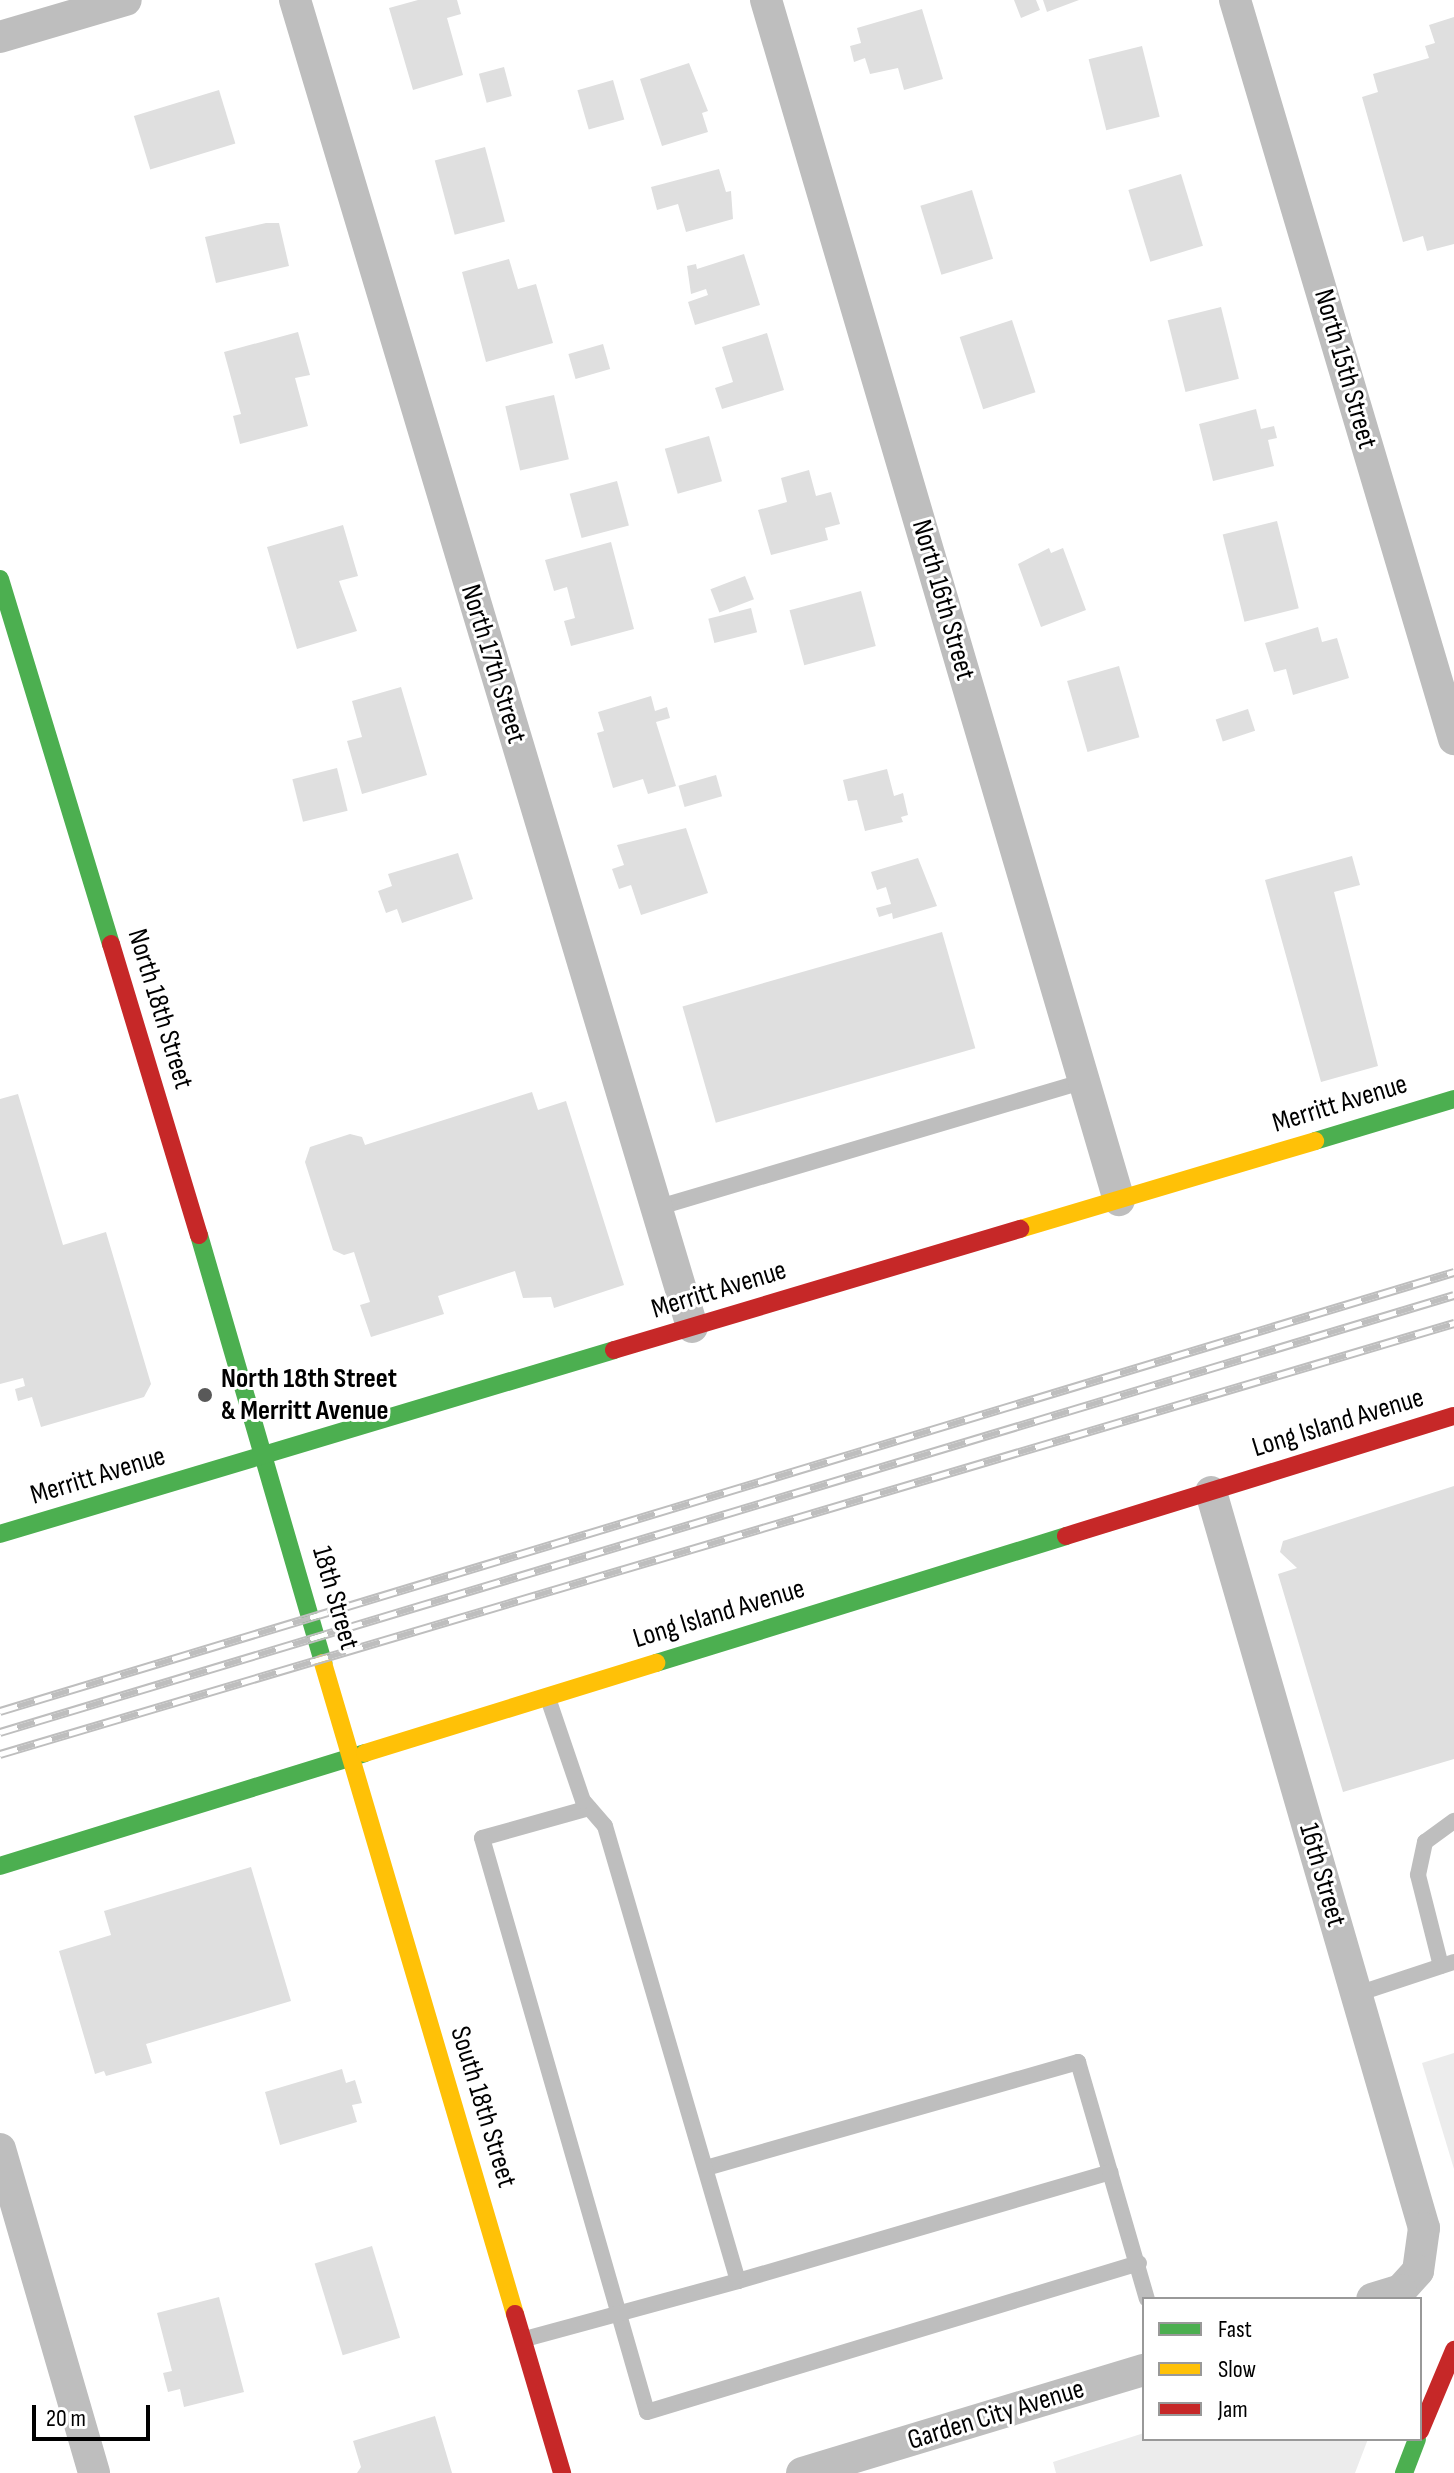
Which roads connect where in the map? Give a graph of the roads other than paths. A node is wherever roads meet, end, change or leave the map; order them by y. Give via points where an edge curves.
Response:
1 (126, 0) edge
2 (295, 0) edge
3 (766, 0) edge
4 (1235, 0) edge
5 (0, 37) edge
6 (0, 579) edge
7 (1454, 739) edge
8 (1084, 1081) junction
9 (1454, 1099) edge
10 (1119, 1200) junction
11 (656, 1208) junction
12 (692, 1327) junction
13 (1454, 1416) edge
14 (266, 1454) junction
15 (1211, 1492) junction
16 (0, 1534) edge
17 (548, 1697) junction
18 (349, 1758) junction
19 (589, 1808) junction
20 (1454, 1821) edge
21 (0, 1866) edge
22 (1448, 1964) edge
23 (1357, 1994) junction
24 (0, 2149) edge
25 (706, 2168) junction
26 (1110, 2172) junction
27 (11, 2226) edge
28 (1139, 2263) junction
29 (738, 2281) junction
30 (1147, 2297) edge
31 (1378, 2297) edge
32 (619, 2314) junction
33 (523, 2340) junction
34 (1454, 2350) edge
35 (1142, 2371) edge
36 (1422, 2426) edge
37 (1416, 2441) edge
38 (94, 2473) edge
39 (562, 2473) edge
40 (802, 2473) edge
41 (1404, 2473) edge

1 - 5 street
2 - 11 street, North 17th Street
3 - 8 street, North 16th Street
4 - 7 street, North 15th Street
6 - 14 street, North 18th Street
8 - 10 street, North 16th Street
8 - 11 lane
9 - 10 street, Merritt Avenue
10 - 12 street, Merritt Avenue
11 - 12 street, North 17th Street
12 - 14 street, Merritt Avenue
13 - 15 street, Long Island Avenue
14 - 16 street, Merritt Avenue
14 - 18 street, 18th Street
15 - 17 street, Long Island Avenue
15 - 23 street, 16th Street
17 - 18 street, Long Island Avenue
17 - 19 lane
18 - 21 street, Long Island Avenue
18 - 33 street, South 18th Street
19 - 25 lane via 605,1826
19 - 32 lane via 482,1838
20 - 22 lane via 1425,1842 1418,1875
22 - 23 lane
23 - 31 street, 16th Street via 1420,2210 1423,2259 1401,2290
24 - 27 street
25 - 26 lane via 1078,2062
25 - 29 lane
26 - 28 lane
26 - 29 lane
27 - 38 street
28 - 30 lane
28 - 32 lane via 647,2412
29 - 32 lane
32 - 33 lane
33 - 39 street, South 18th Street
34 - 36 street
35 - 40 street, Garden City Avenue
37 - 41 street

